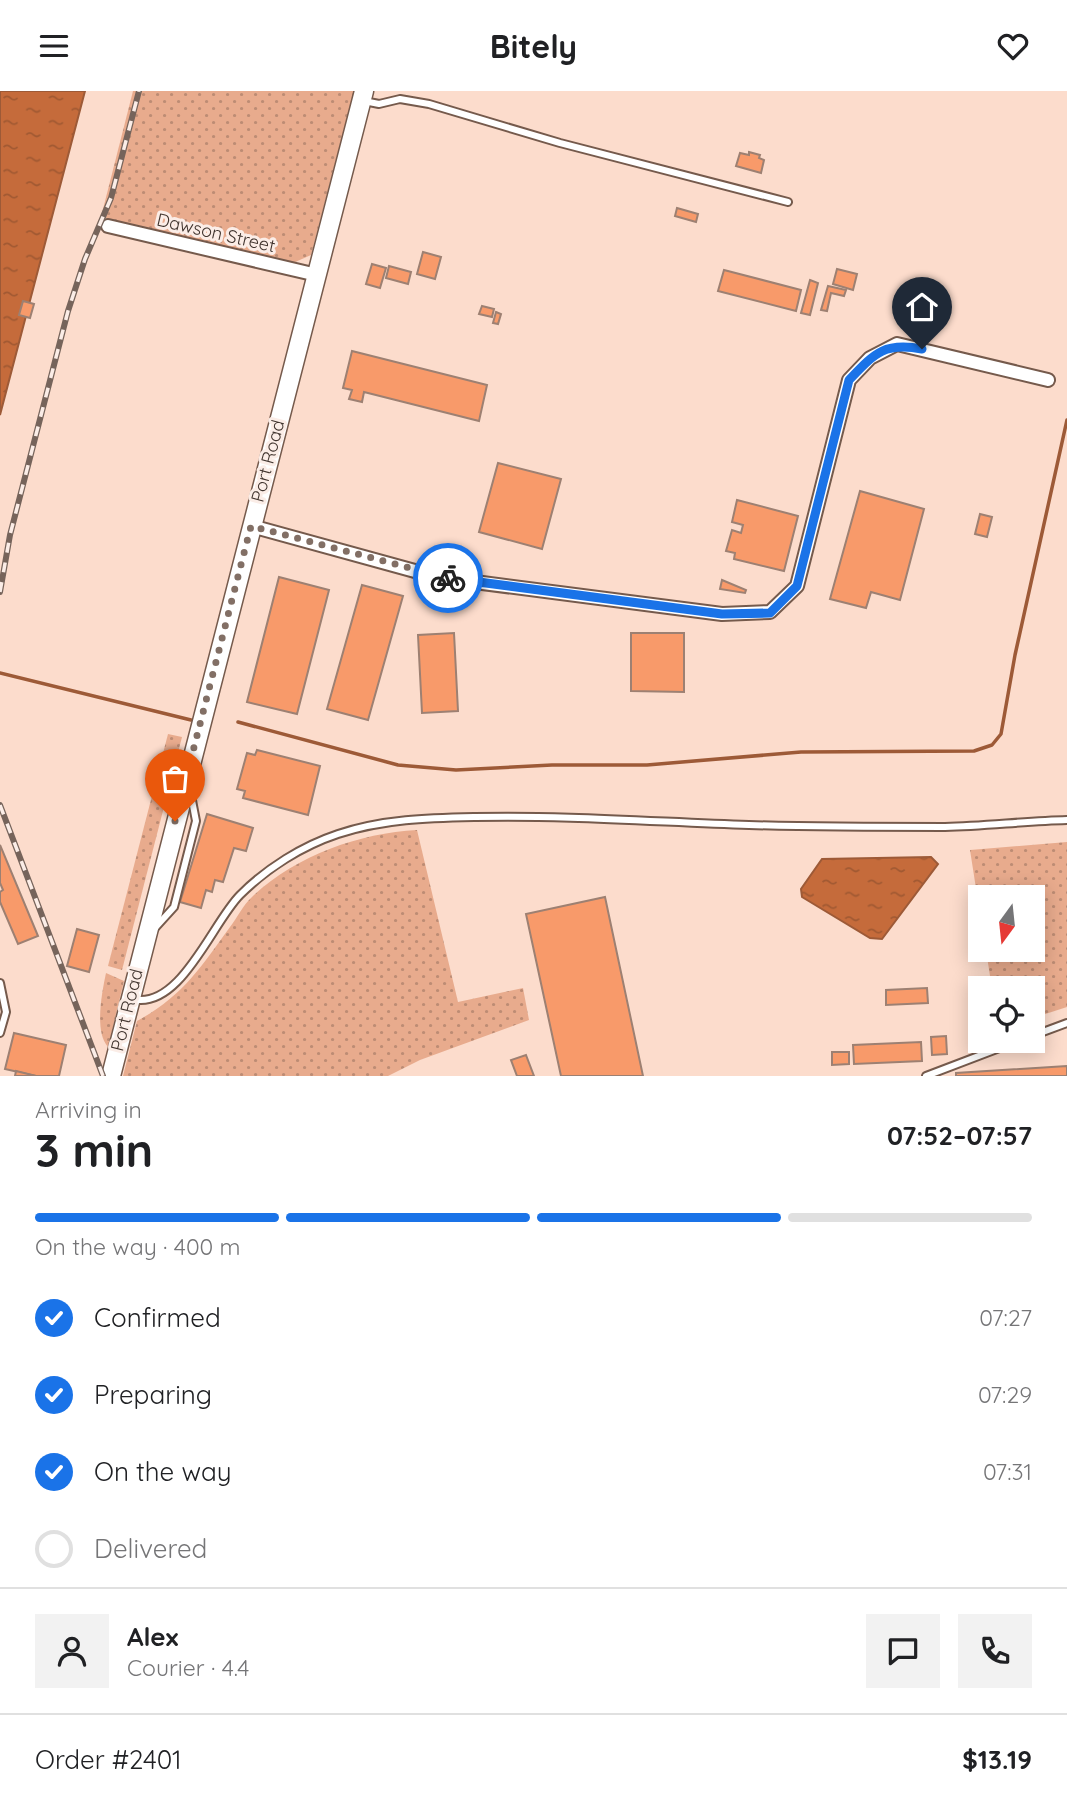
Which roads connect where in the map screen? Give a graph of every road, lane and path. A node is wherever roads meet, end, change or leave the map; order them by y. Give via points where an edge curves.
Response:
1 (363, 96) edge
2 (788, 202) dead end
3 (108, 226) dead end
4 (317, 275) junction
5 (1048, 380) dead end
6 (251, 526) junction
7 (1067, 820) edge
8 (0, 983) edge
9 (129, 999) junction
10 (1067, 1023) edge
11 (1045, 1031) edge
12 (0, 1033) edge
13 (986, 1053) edge
14 (111, 1076) edge
15 (926, 1076) edge

1 - 2 lane via 379,104 400,99 429,104
1 - 4 main road, Port Road
3 - 4 street, Dawson Street
4 - 6 main road, Port Road
5 - 6 street via 897,344 870,358 849,380 797,586 770,613 722,614 467,582
6 - 9 main road, Port Road
7 - 9 lane via 935,827 500,817 372,824 317,842 268,872 234,902 178,982 146,1001
8 - 12 lane via 6,1012
9 - 14 main road, Port Road
10 - 11 lane
13 - 15 lane

